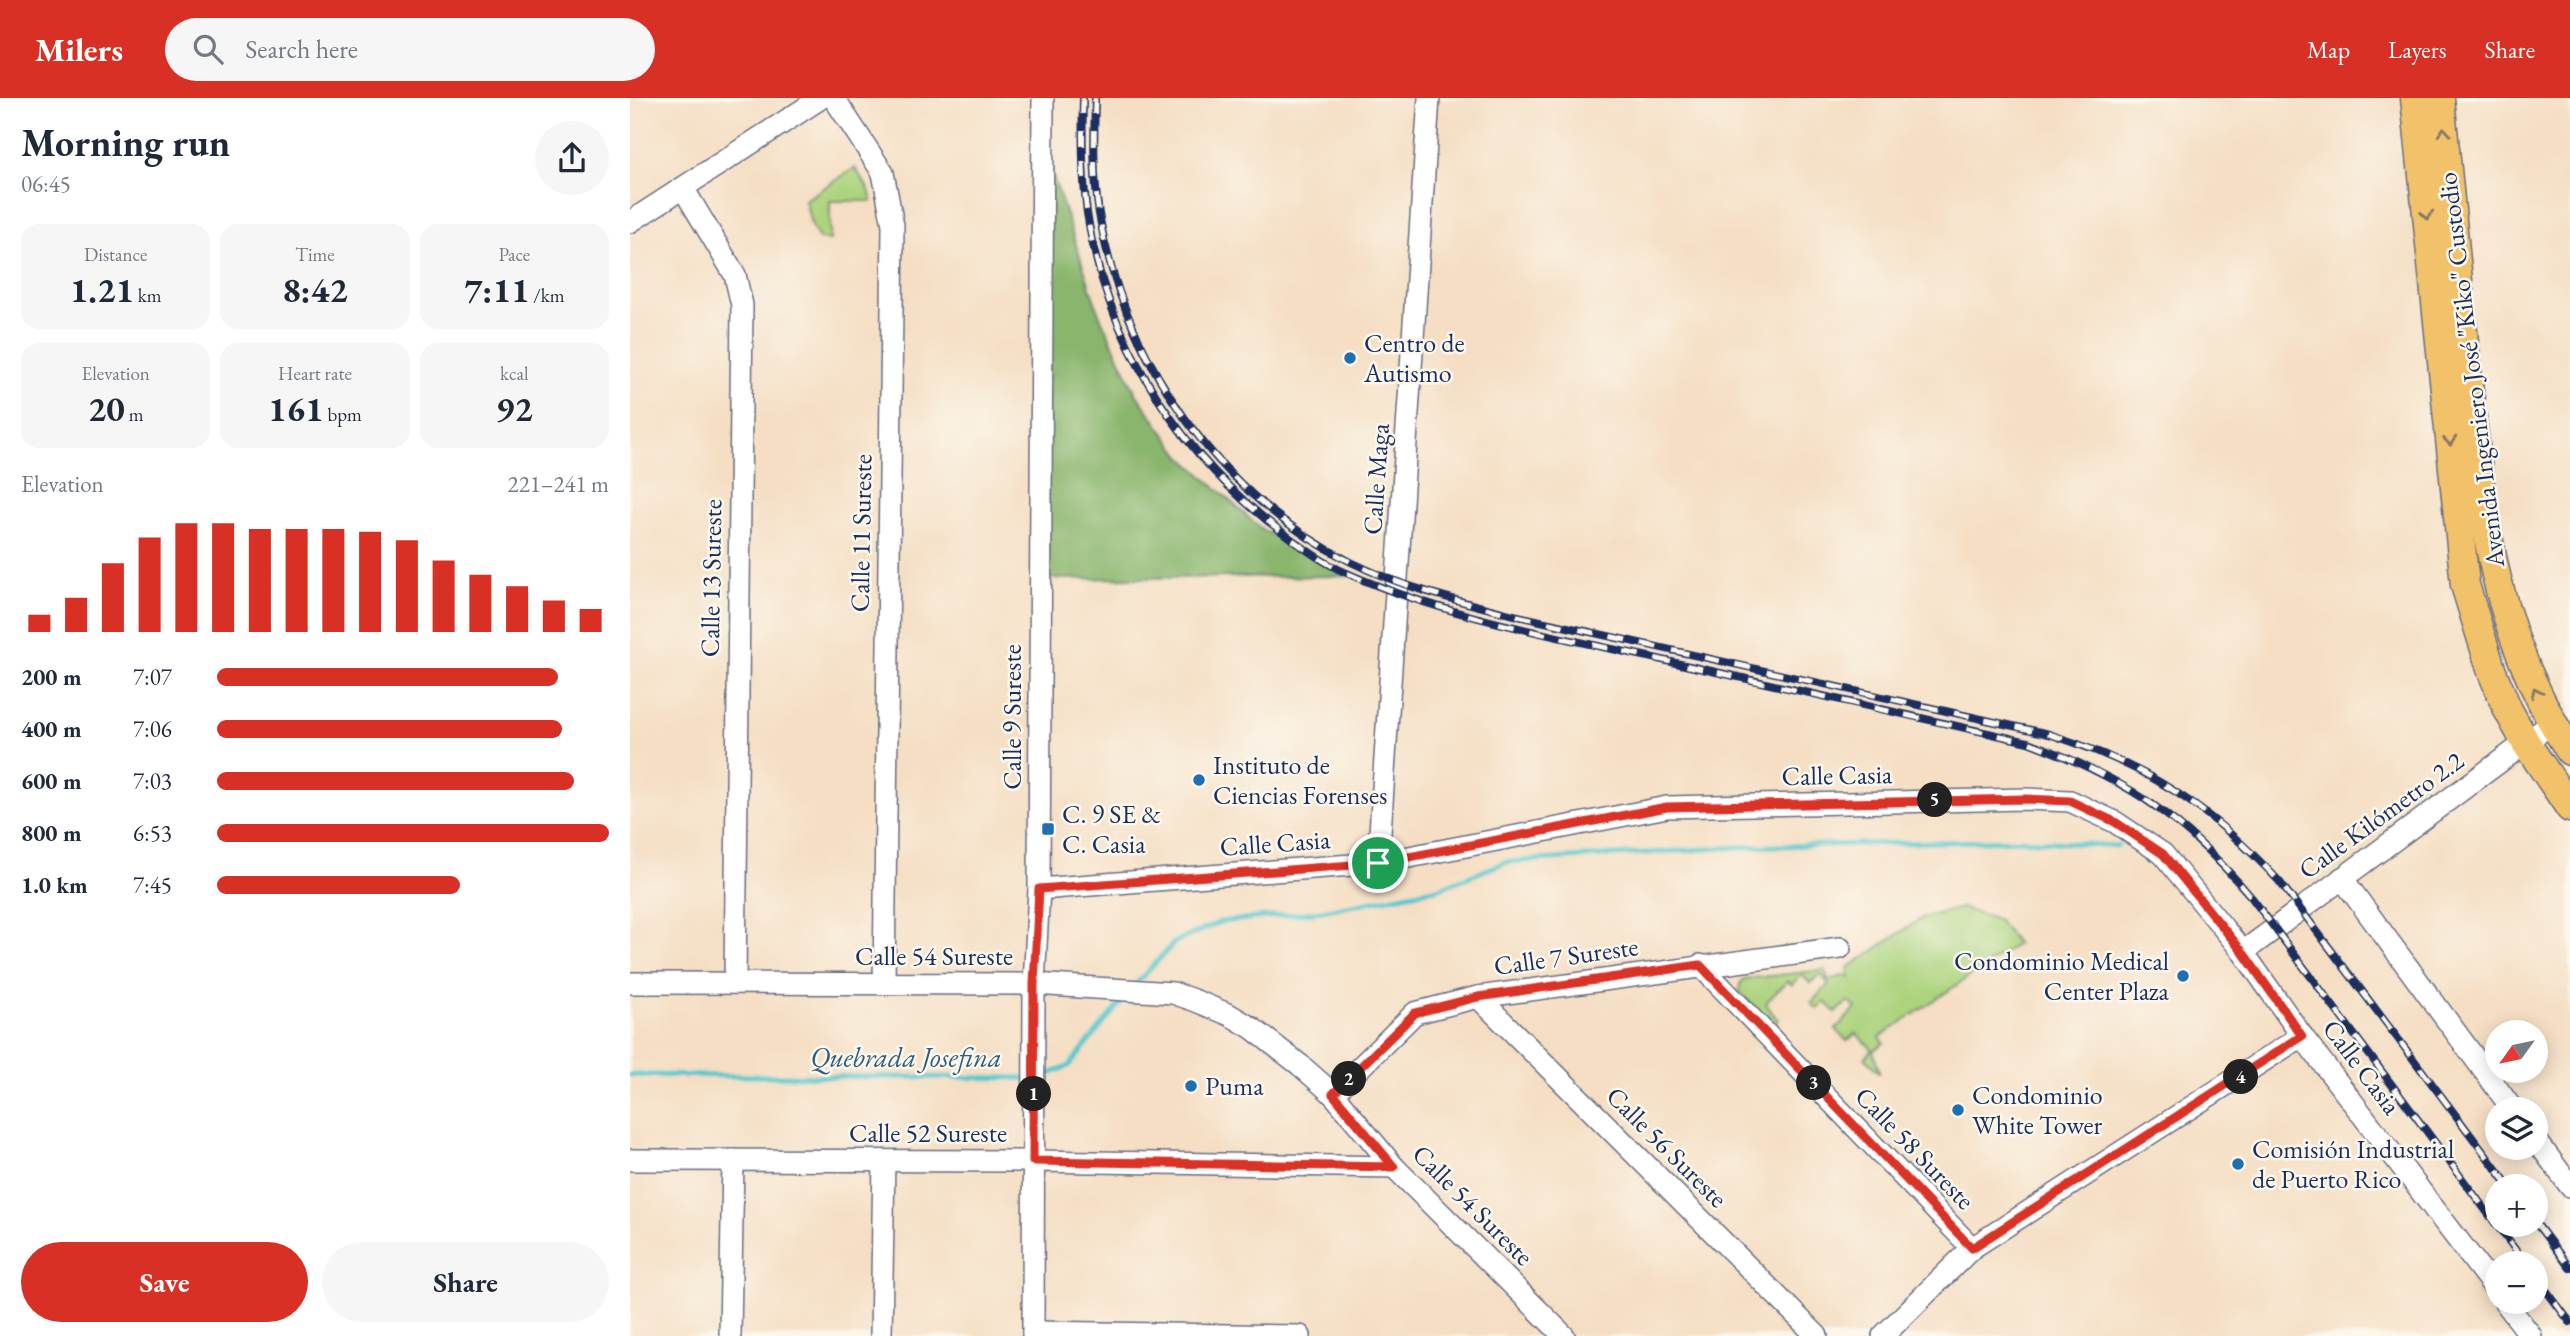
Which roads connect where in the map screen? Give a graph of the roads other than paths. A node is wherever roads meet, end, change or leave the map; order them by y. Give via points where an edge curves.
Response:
1 (821, 98) edge
2 (834, 98) edge
3 (1043, 98) edge
4 (1429, 98) edge
5 (2415, 98) edge
6 (2440, 98) edge
7 (683, 188) junction
8 (630, 222) edge
9 (2552, 723) junction
10 (2526, 743) junction
11 (2570, 751) edge
12 (2570, 808) edge
13 (1378, 863) junction
14 (2342, 878) junction
15 (1039, 889) junction
16 (1840, 948) dead end
17 (2242, 951) junction
18 (1700, 965) junction
19 (630, 983) edge
20 (735, 983) junction
21 (884, 984) junction
22 (1034, 984) junction
23 (1478, 997) junction
24 (2302, 1036) junction
25 (1333, 1094) junction
26 (2503, 1097) edge
27 (2548, 1156) edge
28 (630, 1160) edge
29 (733, 1160) junction
30 (884, 1161) junction
31 (1033, 1161) junction
32 (1394, 1167) junction
33 (2570, 1186) edge
34 (1972, 1248) junction
35 (2485, 1275) edge
36 (2514, 1314) edge
37 (1033, 1334) edge
38 (730, 1336) edge
39 (881, 1336) edge
40 (1300, 1336) edge
41 (1564, 1336) edge
42 (1817, 1336) edge
43 (1884, 1336) edge
44 (2531, 1336) edge

1 - 7 street
2 - 21 street, Calle 11 Sureste via 883,173 893,225
3 - 15 street, Calle 9 Sureste
4 - 13 street, Calle Maga
5 -> 10 main road, Avenida Ingeniero José "Kiko" Custodio via 2465,585 2491,672
9 -> 6 main road, Avenida Ingeniero José "Kiko" Custodio via 2515,646 2495,580 2466,360
7 - 8 street
7 - 20 street, Calle 13 Sureste via 735,275 742,305
9 - 10 street, Calle Kilómetro 2.2
9 - 11 main road, Avenida Ingeniero José "Kiko" Custodio
10 - 12 main road
10 - 14 street, Calle Kilómetro 2.2
13 - 15 street, Calle Casia
13 - 17 street, Calle Casia via 1667,807 2070,801 2115,822 2163,854
14 - 17 street, Calle Kilómetro 2.2
14 - 26 street
15 - 22 street, Calle 9 Sureste
16 - 18 street, Calle 7 Sureste
17 - 24 street, Calle Casia
18 - 23 street, Calle 7 Sureste
18 - 34 street, Calle 58 Sureste
19 - 20 street, Calle 54 Sureste
20 - 21 street, Calle 54 Sureste
21 - 22 street, Calle 54 Sureste
22 - 25 street, Calle 54 Sureste via 1173,993 1230,1015 1272,1042
22 - 31 street, Calle 9 Sureste
23 - 25 street, Calle 7 Sureste via 1415,1013
23 - 42 street, Calle 56 Sureste
24 - 34 street
24 - 35 street, Calle Casia
25 - 32 street, Calle 54 Sureste
27 - 33 street
28 - 29 street, Calle 52 Sureste
29 - 30 street, Calle 52 Sureste
29 - 38 street
30 - 31 street, Calle 52 Sureste
30 - 39 street
31 - 32 street, Calle 52 Sureste
31 - 37 street, Calle 9 Sureste
32 - 41 street, Calle 54 Sureste
34 - 43 street
36 - 44 street
37 - 40 street

